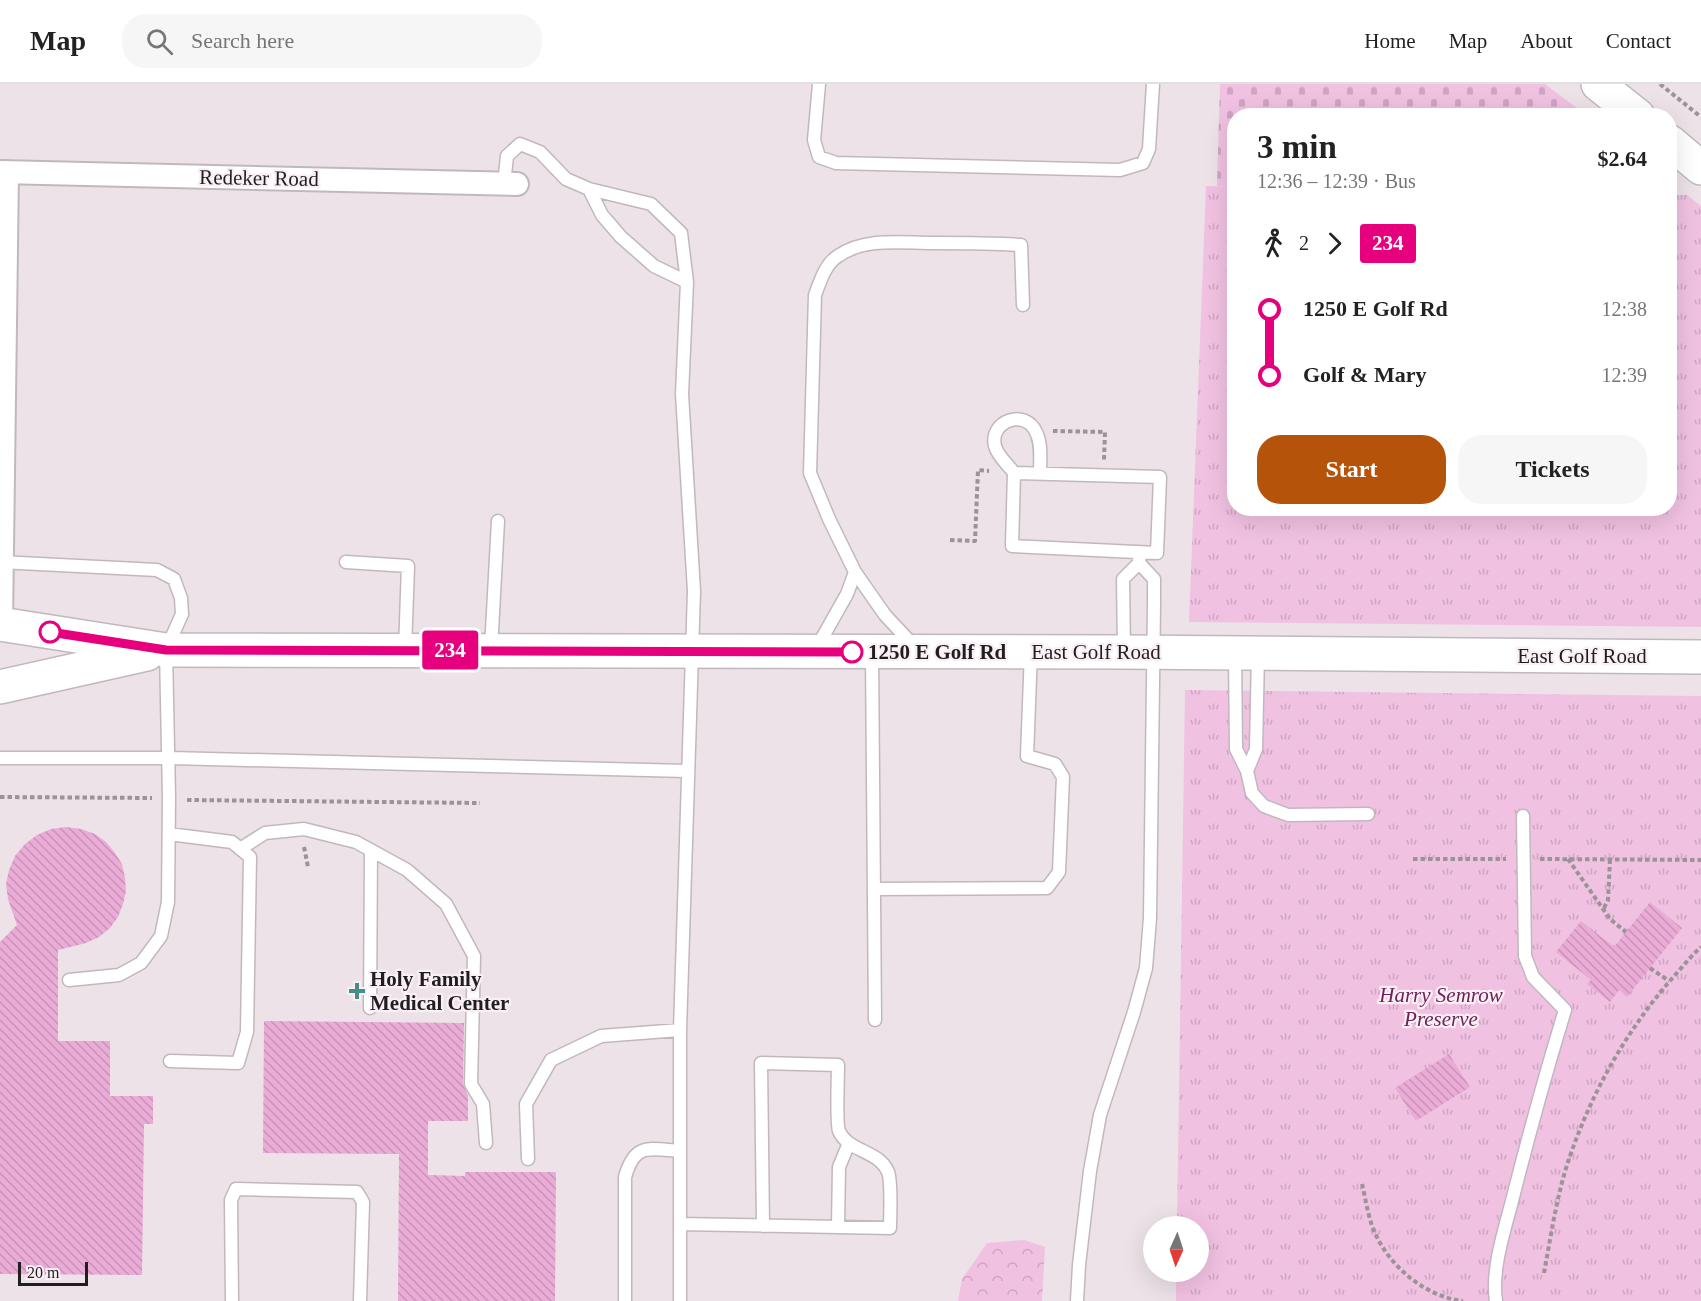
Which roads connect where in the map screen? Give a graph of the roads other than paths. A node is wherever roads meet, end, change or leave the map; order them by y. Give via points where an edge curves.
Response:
1 (819, 84) edge
2 (1153, 84) edge
3 (1598, 84) edge
4 (1628, 108) edge
5 (3, 172) edge
6 (511, 184) joint
7 (589, 189) junction
8 (687, 282) junction
9 (1023, 305) dead end
10 (2, 353) edge
11 (1014, 473) junction
12 (1040, 473) junction
13 (1, 503) edge
14 (498, 521) dead end
15 (1140, 558) junction
16 (1, 562) edge
17 (346, 562) dead end
18 (855, 572) junction
19 (1, 624) edge
20 (166, 650) junction
21 (405, 650) junction
22 (490, 650) junction
23 (692, 651) junction
24 (814, 651) junction
25 (872, 652) junction
26 (920, 652) junction
27 (1031, 652) junction
28 (1139, 652) junction
29 (1247, 653) junction
30 (1701, 657) edge
31 (0, 687) edge
32 (0, 758) edge
33 (168, 758) junction
34 (687, 771) junction
35 (1247, 771) junction
36 (1368, 814) dead end
37 (1523, 816) dead end
38 (169, 834) junction
39 (240, 849) junction
40 (371, 850) junction
41 (874, 889) junction
42 (69, 980) dead end
43 (370, 1008) dead end
44 (875, 1020) dead end
45 (680, 1030) junction
46 (170, 1061) dead end
47 (486, 1143) dead end
48 (849, 1143) junction
49 (680, 1151) junction
50 (528, 1159) dead end
51 (680, 1224) junction
52 (763, 1226) junction
53 (838, 1227) junction
54 (232, 1301) edge
55 (360, 1301) edge
56 (625, 1301) edge
57 (680, 1301) edge
58 (1077, 1301) edge
59 (1496, 1301) edge

1 - 2 lane via 814,140 819,157 836,163 1120,170 1143,163 1149,149
3 - 4 main road
5 - 6 street, Redeker Road
5 - 10 street
6 - 7 lane via 507,156 520,144 540,152 566,179
7 - 8 lane via 602,215 621,237 654,266
7 - 8 lane via 651,204 681,233
8 - 23 lane via 681,394 694,591
9 - 18 lane via 1021,245 879,243 850,249 835,257 824,272 815,295 810,473
10 - 13 street
11 - 12 lane
11 - 12 lane via 994,440 1001,425 1017,419 1037,433
11 - 15 lane via 1012,546
12 - 15 lane via 1160,477 1157,554
13 - 16 street
14 - 22 lane
15 - 28 lane via 1154,579
15 - 28 lane via 1123,579
16 - 19 street
16 - 20 lane via 157,570 174,579 182,614
17 - 21 lane via 408,566
18 - 24 lane via 847,594
18 - 26 lane via 885,615
19 - 20 main road, East Golf Road
20 - 21 main road, East Golf Road
20 - 31 main road, East Golf Road
20 - 33 lane
21 - 22 main road, East Golf Road
22 - 23 main road, East Golf Road
23 - 24 main road, East Golf Road
23 - 34 lane
24 - 25 main road, East Golf Road
25 - 26 main road, East Golf Road
25 - 41 lane
26 - 27 main road, East Golf Road
27 - 28 main road, East Golf Road
27 - 41 lane via 1027,756 1055,765 1063,777 1059,872 1047,888
28 - 29 main road, East Golf Road
28 - 58 lane via 1150,918 1146,968 1100,1115 1090,1171
29 - 30 main road, East Golf Road
29 - 35 lane via 1256,749
29 - 35 lane via 1236,749
32 - 33 lane
33 - 34 lane
33 - 38 lane
34 - 45 lane
35 - 36 lane via 1252,793 1264,806 1288,815
37 - 59 lane via 1525,956 1533,977 1565,1010 1503,1236 1493,1285
38 - 39 lane via 232,842
38 - 42 lane via 168,902 161,936 141,963 119,975
39 - 40 lane via 265,833 304,829 356,842
39 - 46 lane via 250,857 247,1032 238,1063
40 - 43 lane
40 - 47 lane via 407,870 446,904 474,956 471,1084 483,1104
41 - 44 lane
45 - 49 lane
45 - 50 lane via 601,1036 551,1060 526,1104
48 - 52 lane via 838,1130 838,1065 760,1063
48 - 53 lane via 838,1167
48 - 53 lane via 883,1163 889,1174 890,1228
49 - 51 lane
49 - 56 lane via 651,1149 636,1152 629,1161 625,1177
51 - 52 lane
51 - 57 lane
52 - 53 lane
54 - 55 lane via 231,1200 236,1189 357,1192 363,1202

